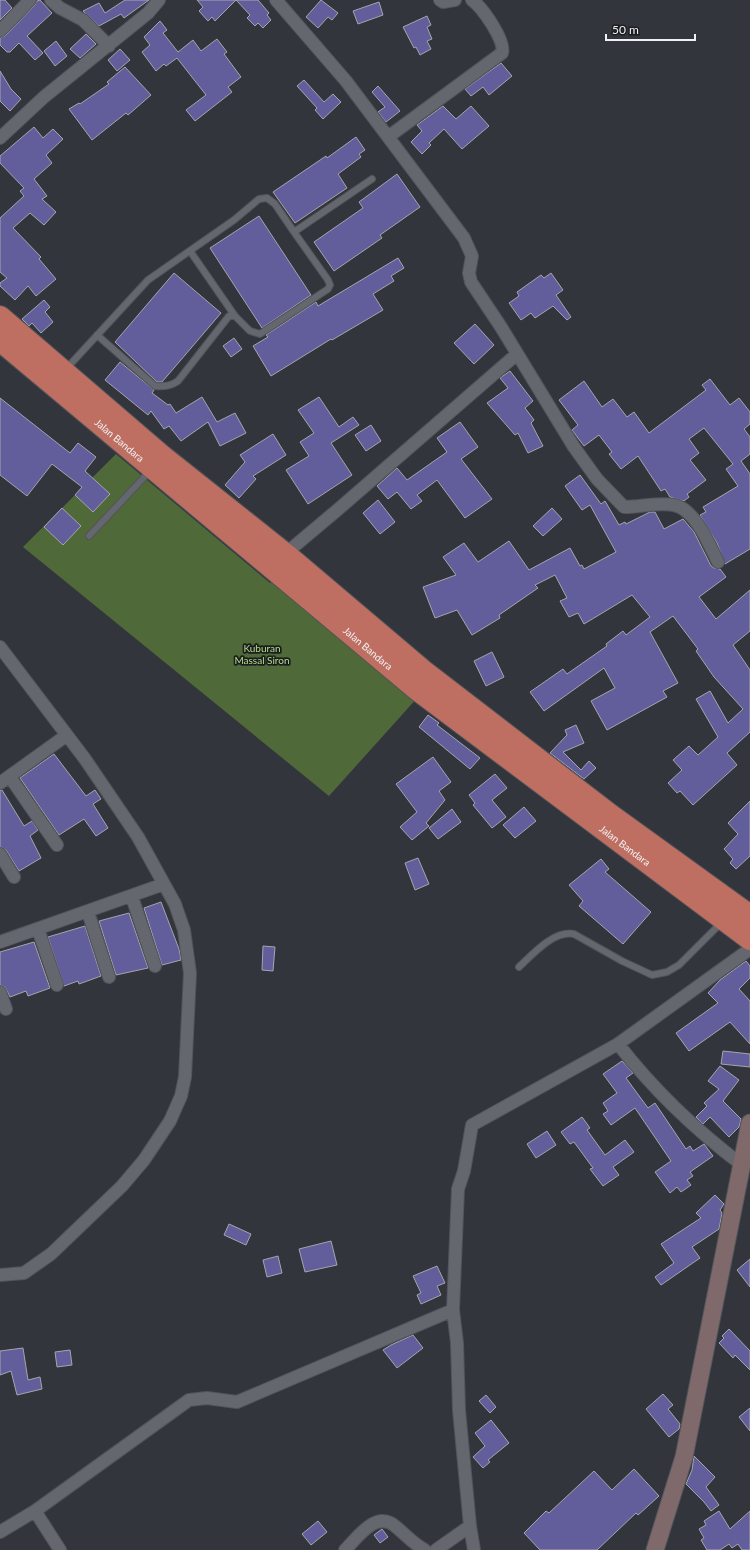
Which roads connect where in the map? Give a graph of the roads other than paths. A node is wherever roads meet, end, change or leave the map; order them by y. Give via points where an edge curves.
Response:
1 (30, 0) edge
2 (51, 0) edge
3 (159, 0) edge
4 (276, 0) edge
5 (440, 0) edge
6 (455, 0) edge
7 (472, 0) edge
8 (0, 31) edge
9 (109, 46) junction
10 (388, 137) junction
11 (0, 138) edge
12 (372, 179) dead end
13 (294, 232) junction
14 (190, 251) junction
15 (235, 316) junction
16 (0, 317) edge
17 (97, 335) junction
18 (0, 340) edge
19 (517, 354) junction
20 (63, 372) junction
21 (158, 463) junction
22 (89, 536) dead end
23 (285, 554) junction
24 (718, 562) dead end
25 (0, 647) edge
26 (67, 734) junction
27 (5, 780) edge
28 (57, 845) dead end
29 (0, 854) edge
30 (14, 877) dead end
31 (164, 884) junction
32 (708, 896) junction
33 (132, 897) junction
34 (88, 912) junction
35 (750, 916) edge
36 (725, 920) junction
37 (38, 929) junction
38 (750, 939) edge
39 (0, 942) edge
40 (750, 949) edge
41 (155, 966) dead end
42 (519, 967) dead end
43 (109, 977) dead end
44 (57, 985) dead end
45 (0, 992) edge
46 (6, 1009) dead end
47 (618, 1044) junction
48 (750, 1123) edge
49 (742, 1166) junction
50 (0, 1275) edge
51 (453, 1310) junction
52 (35, 1511) junction
53 (470, 1526) junction
54 (0, 1532) edge
55 (60, 1550) edge
56 (345, 1550) edge
57 (425, 1550) edge
58 (436, 1550) edge
59 (474, 1550) edge
60 (655, 1550) edge

1 - 8 street
2 - 9 street via 60,8 83,20
3 - 9 street via 148,13
4 - 10 street via 346,81
5 - 6 street
7 - 10 street via 486,15 503,45 502,53
9 - 11 street via 56,88
10 - 19 street via 464,238 472,256 469,278
12 - 13 lane
13 - 14 lane via 275,204 267,198 259,198 234,220
13 - 15 lane via 328,280 328,289 260,334 250,331
14 - 15 lane
14 - 17 lane via 148,280
15 - 17 lane via 229,316 178,381 162,387 155,386
16 - 20 highway, Jalan Bandara
17 - 20 lane
18 - 21 highway, Jalan Bandara
19 - 23 street
19 - 24 street via 574,447 616,500 624,507 678,506 697,522
20 - 21 highway, Jalan Bandara
21 - 22 lane
21 - 23 highway, Jalan Bandara
21 - 32 highway, Jalan Bandara via 418,690 561,799
23 - 32 highway, Jalan Bandara via 423,671 610,815
25 - 26 street
26 - 27 street
26 - 31 street via 138,836
27 - 28 street
29 - 30 street
31 - 33 street
31 - 50 street via 175,904 184,930 189,963 185,1077 181,1096 170,1121 144,1160 108,1200 51,1254 31,1269 24,1273
32 - 35 highway, Jalan Bandara
32 - 36 highway, Jalan Bandara
33 - 34 street
33 - 41 street
34 - 37 street
34 - 43 street
36 - 38 highway, Jalan Bandara
36 - 42 lane via 679,965 667,972 652,975 574,934 567,933 561,934 539,949
37 - 39 street
37 - 44 street
40 - 47 street
45 - 46 street
47 - 49 street via 708,1140
47 - 51 street via 472,1125 464,1171 458,1189
48 - 49 street
49 - 60 street via 684,1457
51 - 52 street via 237,1402 207,1398 189,1400
51 - 53 street
52 - 54 street
52 - 55 street
53 - 58 street
53 - 59 street
56 - 57 street via 369,1526 383,1521 389,1522

